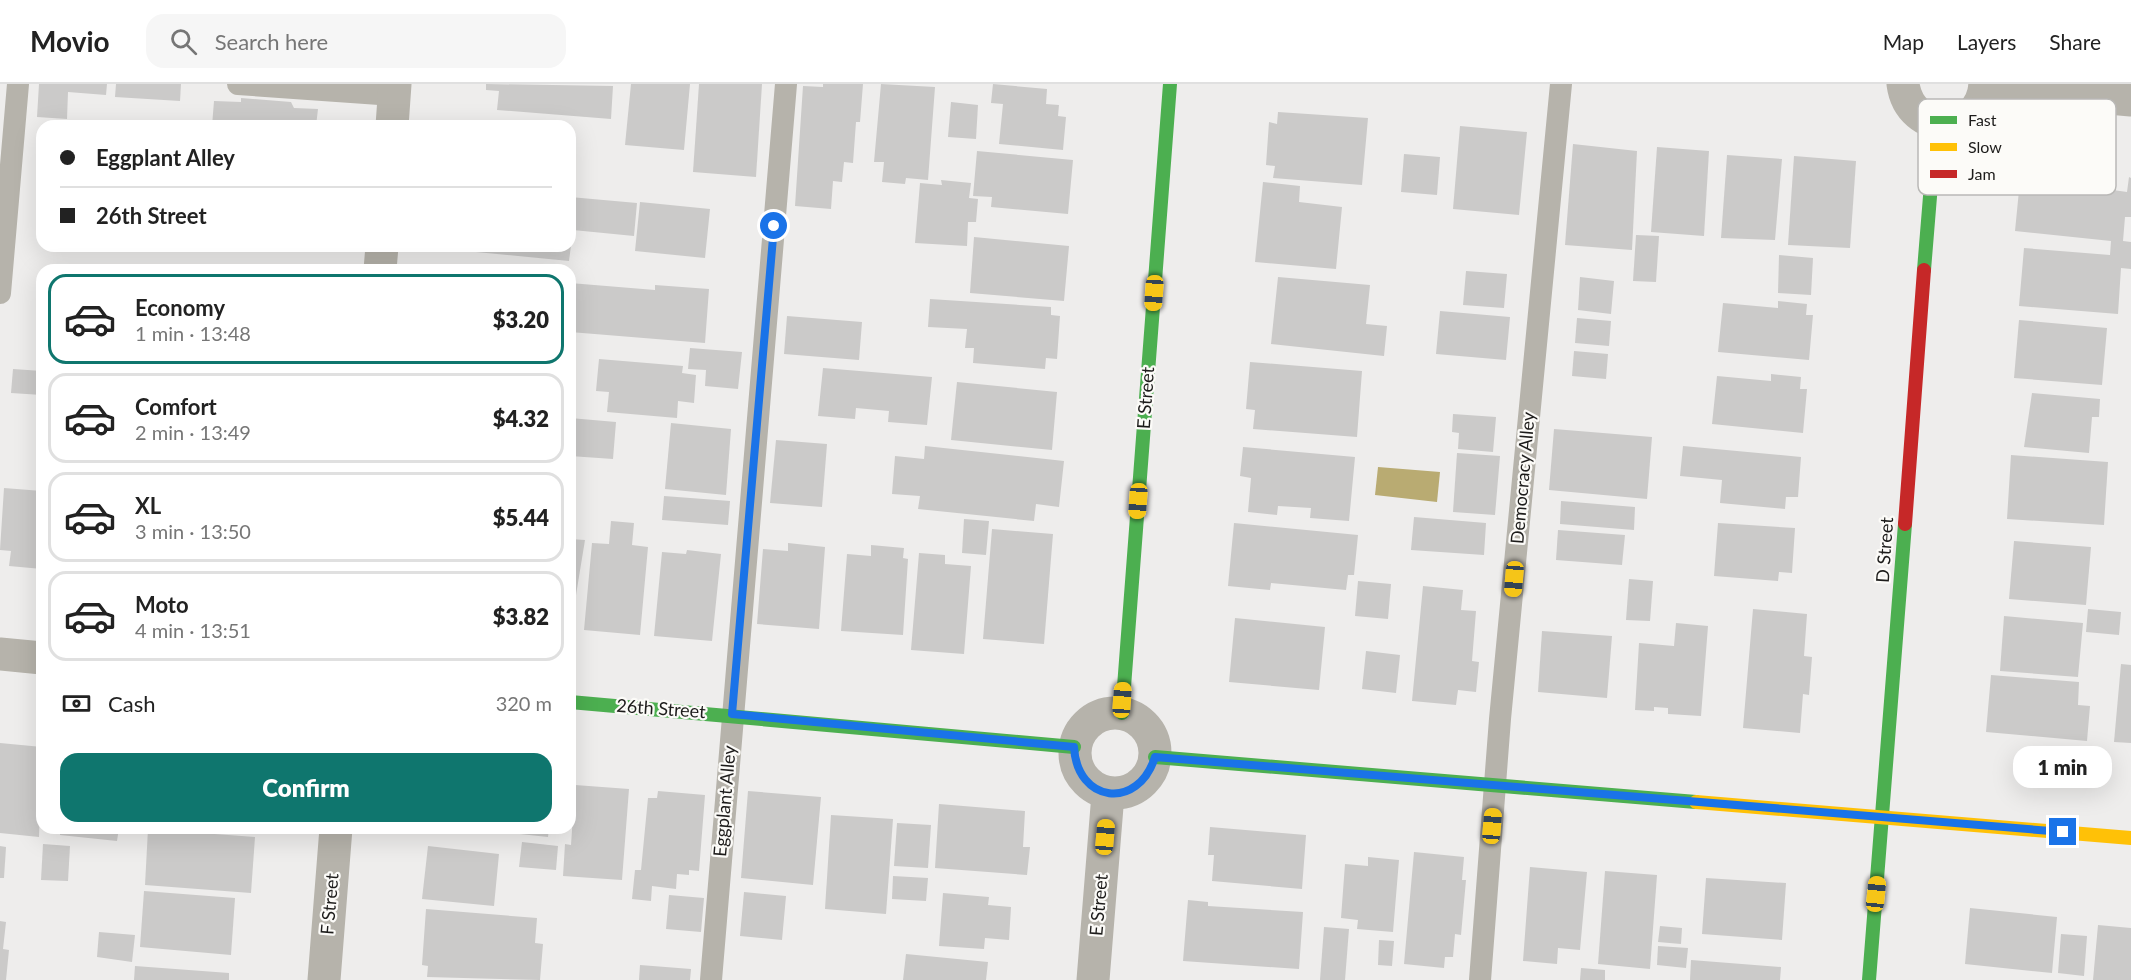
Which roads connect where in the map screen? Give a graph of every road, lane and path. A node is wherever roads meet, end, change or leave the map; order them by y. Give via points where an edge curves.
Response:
1 (18, 84) edge
2 (238, 84) edge
3 (786, 84) edge
4 (1170, 84) edge
5 (1561, 84) edge
6 (1903, 84) edge
7 (1985, 86) edge
8 (2131, 100) edge
9 (394, 102) edge
10 (1918, 114) edge
11 (1930, 195) edge
12 (0, 293) edge
13 (0, 654) edge
14 (36, 657) edge
15 (576, 702) edge
16 (1122, 713) junction
17 (732, 714) junction
18 (1074, 747) junction
19 (1155, 757) junction
20 (1496, 786) junction
21 (1108, 794) junction
22 (1882, 818) junction
23 (336, 834) edge
24 (2131, 838) edge
25 (324, 980) edge
26 (711, 980) edge
27 (1093, 980) edge
28 (1480, 980) edge
29 (1869, 980) edge

1 - 12 lane
2 - 9 lane
3 - 17 lane, Eggplant Alley
4 - 16 street, E Street
5 - 20 lane, Democracy Alley
6 - 10 street via 1909,104
7 - 8 street
11 - 22 street, D Street
13 - 14 street
15 - 17 street, 26th Street
16 - 18 street via 1105,713 1091,720
16 - 19 street via 1147,728
17 - 18 street, 26th Street
17 - 26 lane, Eggplant Alley
18 - 21 street via 1075,763 1082,777
19 - 20 street
19 - 21 street via 1140,786 1125,793
20 - 22 street
20 - 28 lane, Democracy Alley
21 - 27 street, E Street
22 - 24 street
22 - 29 street, D Street
23 - 25 street, F Street

